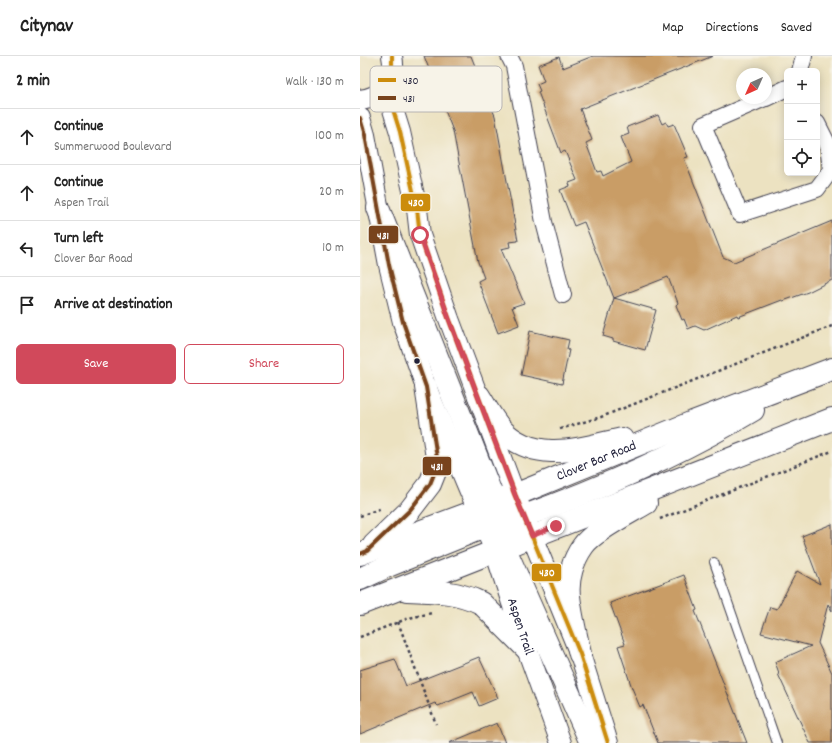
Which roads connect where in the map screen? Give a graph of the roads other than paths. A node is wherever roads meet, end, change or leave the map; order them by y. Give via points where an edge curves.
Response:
1 (509, 56) edge
2 (804, 56) edge
3 (801, 68) edge
4 (784, 89) edge
5 (772, 95) edge
6 (370, 99) edge
7 (360, 100) edge
8 (752, 104) edge
9 (393, 112) edge
10 (360, 118) edge
11 (820, 129) edge
12 (378, 208) junction
13 (564, 295) dead end
14 (832, 369) edge
15 (802, 380) junction
16 (426, 387) junction
17 (479, 396) junction
18 (832, 409) edge
19 (832, 419) edge
20 (693, 422) junction
21 (797, 433) junction
22 (697, 472) junction
23 (515, 495) junction
24 (502, 527) junction
25 (363, 553) edge
26 (714, 562) dead end
27 (360, 579) edge
28 (398, 590) junction
29 (360, 604) edge
30 (527, 649) junction
31 (580, 654) junction
32 (561, 743) edge
33 (592, 743) edge
34 (608, 743) edge
35 (778, 743) edge

1 - 13 street via 514,66 544,222
2 - 3 street
4 - 5 street
6 - 7 street
8 - 11 street via 703,126 740,214 817,188 831,170 828,145
9 - 17 street via 417,209 420,235
10 - 12 street
12 - 16 street via 396,298
12 - 24 main road
14 - 15 main road, Clover Bar Road
15 - 20 main road, Clover Bar Road
15 - 24 main road via 722,429 624,476
16 - 24 street
16 - 25 main road via 438,464 430,484 410,510
17 - 20 main road via 500,428 512,439 535,450 570,451
17 - 23 street
18 - 21 main road
19 - 21 main road, Clover Bar Road
20 - 23 main road, Clover Bar Road
21 - 22 main road, Clover Bar Road
22 - 24 main road, Clover Bar Road
22 - 31 main road via 608,525 583,545 570,573 569,583
23 - 24 main road, Clover Bar Road
24 - 25 main road, Clover Bar Road
24 - 27 main road via 390,565
24 - 28 main road, Clover Bar Road
24 - 30 street, Aspen Trail
24 - 31 street
24 - 33 main road
26 - 35 lane
28 - 29 main road, Clover Bar Road
28 - 30 main road via 447,592 473,599 481,603
30 - 32 street, Aspen Trail
31 - 34 street

